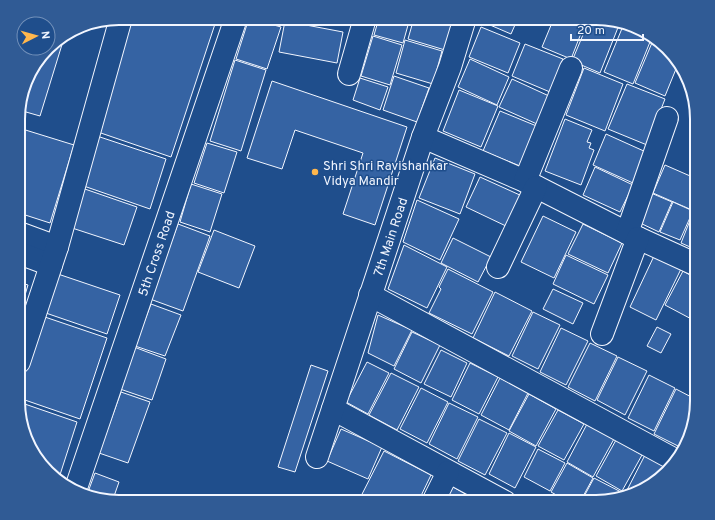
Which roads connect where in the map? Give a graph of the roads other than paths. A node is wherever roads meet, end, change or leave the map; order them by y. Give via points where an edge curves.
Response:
1 (119, 25) edge
2 (234, 25) edge
3 (363, 25) edge
4 (463, 25) edge
5 (571, 68) dead end
6 (349, 74) dead end
7 (667, 118) dead end
8 (423, 138) junction
9 (530, 184) junction
10 (632, 235) junction
11 (25, 237) edge
12 (25, 254) edge
13 (54, 256) junction
14 (690, 262) edge
15 (498, 267) dead end
16 (370, 295) junction
17 (602, 334) dead end
18 (25, 344) edge
19 (333, 408) junction
20 (317, 456) dead end
21 (671, 458) edge
22 (448, 472) junction
23 (77, 485) edge
24 (436, 495) edge
25 (492, 495) edge

1 - 13 street
2 - 23 street, 5th Cross Road
3 - 6 street
4 - 8 street, 7th Main Road
5 - 9 street
7 - 10 street
8 - 9 street
8 - 16 street, 7th Main Road
9 - 10 street
9 - 15 street
10 - 14 street
10 - 17 street
11 - 13 street
12 - 13 street
13 - 18 street
16 - 19 street, 7th Main Road
16 - 21 street
19 - 20 street, 7th Main Road
19 - 22 street
22 - 24 street
22 - 25 street

